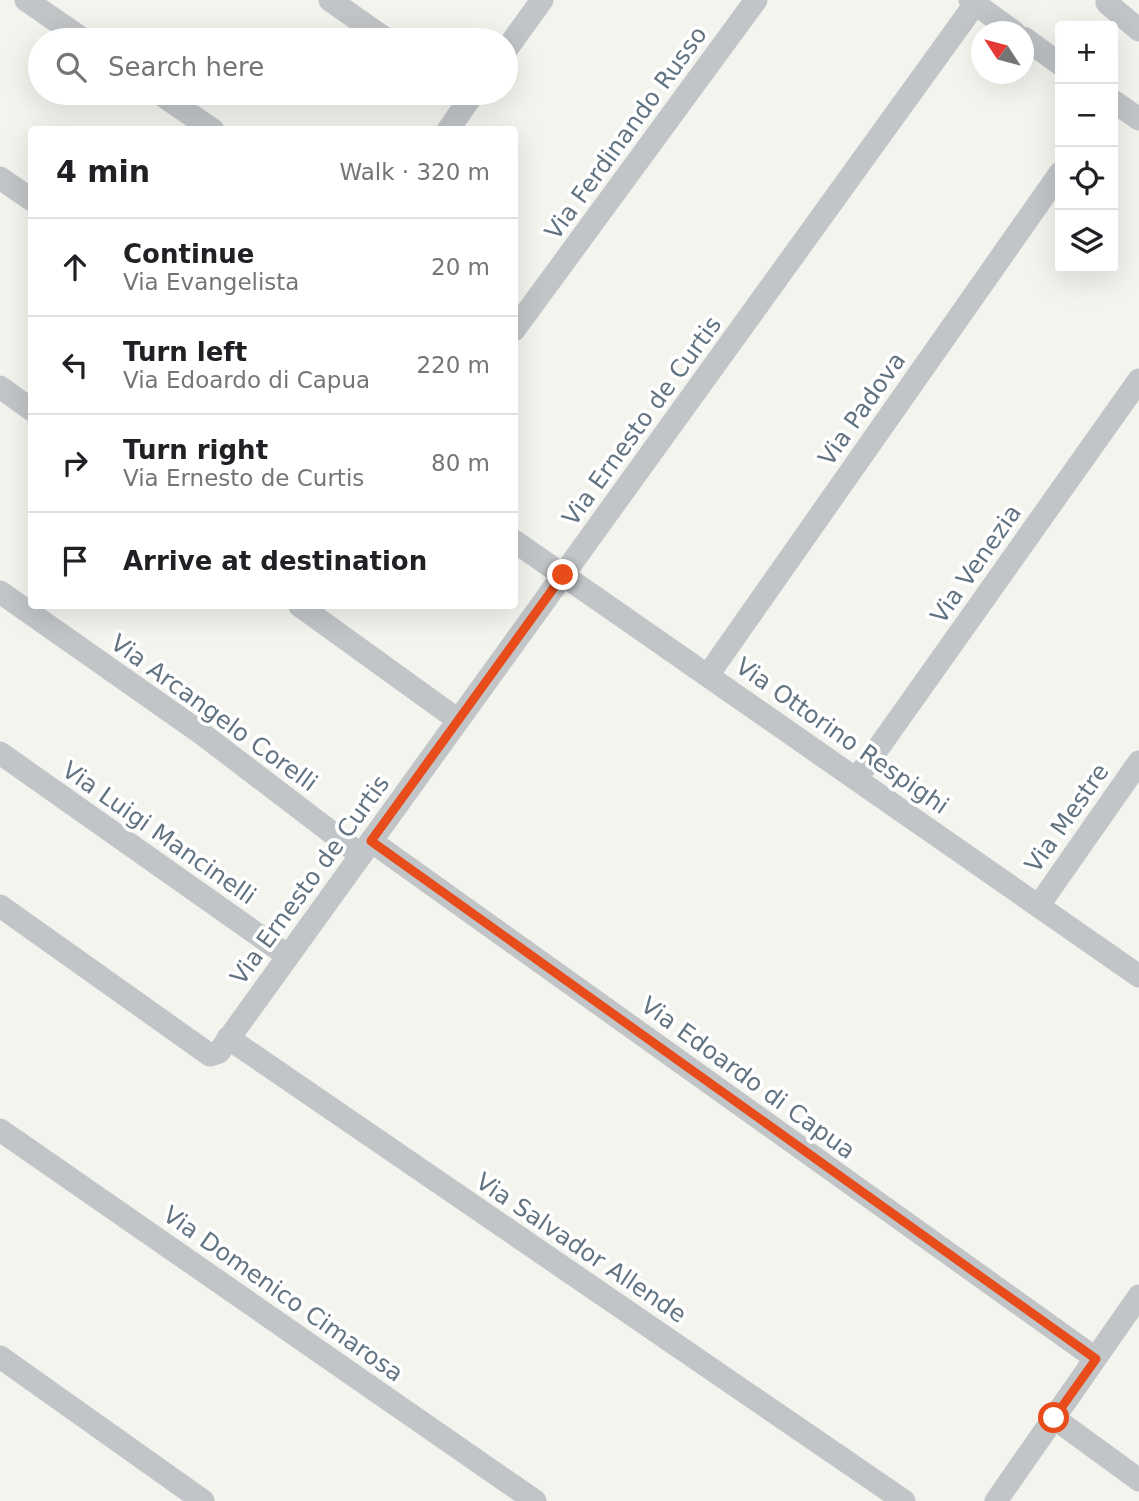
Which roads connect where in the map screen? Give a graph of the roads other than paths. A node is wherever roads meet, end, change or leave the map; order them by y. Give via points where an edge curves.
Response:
1 (26, 0) edge
2 (330, 0) edge
3 (542, 0) edge
4 (756, 0) edge
5 (1109, 0) edge
6 (973, 2) edge
7 (999, 21) edge
8 (67, 28) edge
9 (370, 28) edge
10 (1139, 30) edge
11 (518, 33) edge
12 (1034, 45) edge
13 (1055, 60) edge
14 (1118, 104) edge
15 (177, 105) edge
16 (462, 105) edge
17 (1139, 119) edge
18 (207, 126) edge
19 (450, 126) edge
20 (0, 178) edge
21 (1055, 180) edge
22 (28, 197) edge
23 (518, 325) edge
24 (1139, 380) edge
25 (0, 387) edge
26 (28, 407) edge
27 (518, 544) edge
28 (563, 575) junction
29 (0, 592) edge
30 (304, 609) edge
31 (708, 675) junction
32 (458, 720) junction
33 (0, 753) edge
34 (1139, 762) edge
35 (857, 778) junction
36 (366, 848) junction
37 (1038, 905) junction
38 (0, 906) edge
39 (288, 956) junction
40 (1139, 976) edge
41 (228, 1038) junction
42 (0, 1130) edge
43 (1139, 1296) edge
44 (0, 1357) edge
45 (1096, 1359) junction
46 (1054, 1418) junction
47 (1139, 1480) edge
48 (204, 1501) edge
49 (535, 1501) edge
50 (904, 1501) edge
51 (996, 1501) edge

1 - 8 street
2 - 9 street
3 - 11 street
4 - 23 street, Via Ferdinando Russo
5 - 10 street via 1107,3
6 - 7 street
6 - 28 street, Via Ernesto de Curtis
12 - 13 street
14 - 17 street
15 - 18 street
16 - 19 street
20 - 22 street
21 - 31 street, Via Padova
24 - 35 street, Via Venezia
25 - 26 street
27 - 28 street, Via Ottorino Respighi
28 - 31 street, Via Ottorino Respighi
28 - 32 street, Via Ernesto de Curtis
29 - 36 street, Via Arcangelo Corelli
30 - 32 street
31 - 35 street, Via Ottorino Respighi
32 - 36 street, Via Ernesto de Curtis
33 - 39 street, Via Luigi Mancinelli
34 - 37 street, Via Mestre
35 - 37 street, Via Ottorino Respighi
36 - 39 street, Via Ernesto de Curtis
36 - 45 street, Via Edoardo di Capua
37 - 40 street, Via Ottorino Respighi
38 - 41 street via 211,1055 219,1052
39 - 41 street, Via Ernesto de Curtis
41 - 50 street, Via Salvador Allende
42 - 49 street, Via Domenico Cimarosa
43 - 45 street
44 - 48 street
45 - 46 street
46 - 47 street
46 - 51 street

